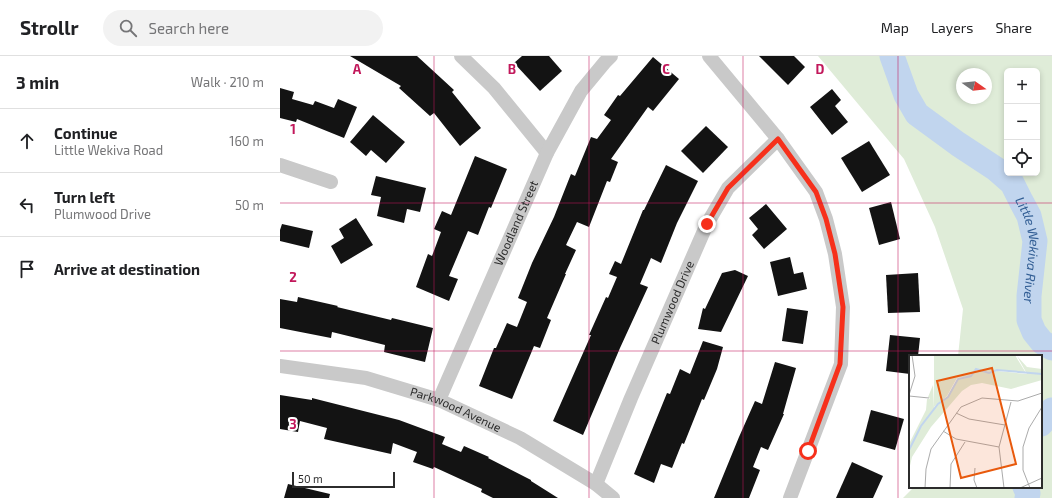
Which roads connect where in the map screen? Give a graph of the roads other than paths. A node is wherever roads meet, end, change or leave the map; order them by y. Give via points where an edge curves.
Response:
1 (461, 56) edge
2 (611, 56) edge
3 (709, 56) edge
4 (778, 139) junction
5 (547, 153) junction
6 (280, 164) edge
7 (331, 182) dead end
8 (280, 366) edge
9 (439, 400) junction
10 (596, 484) junction
11 (613, 498) edge
12 (790, 498) edge

1 - 5 street via 494,88
2 - 5 street, Woodland Street via 581,91
3 - 4 street
4 - 10 street, Plumwood Drive via 728,188 707,224
4 - 12 street via 816,192 835,254 843,307 840,364
5 - 9 street, Woodland Street
6 - 7 street
8 - 9 street, Parkwood Avenue via 366,378
9 - 10 street, Parkwood Avenue via 520,438
10 - 11 street, Parkwood Avenue

